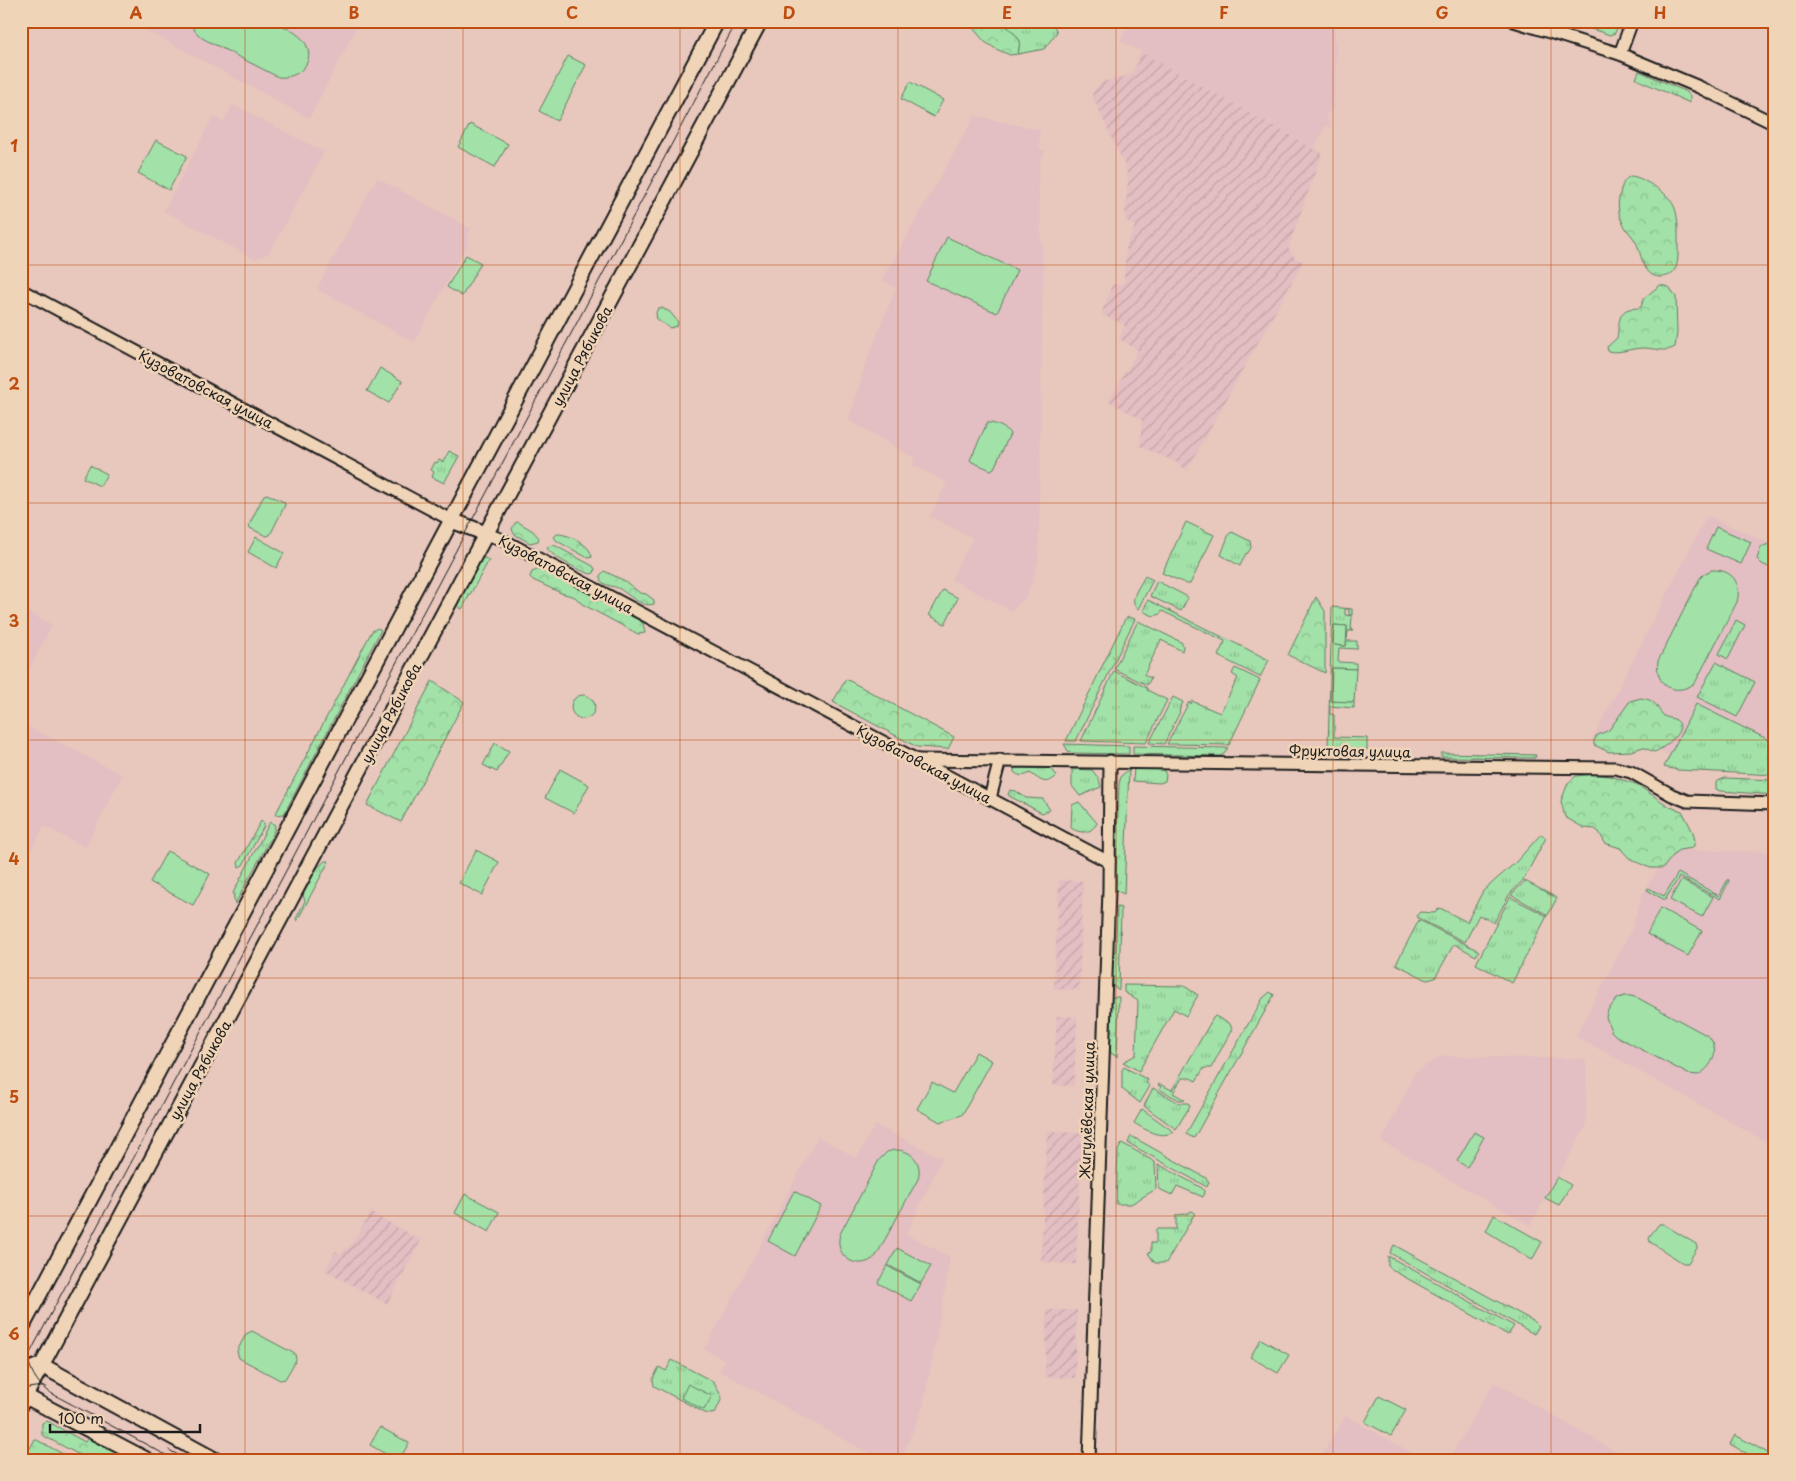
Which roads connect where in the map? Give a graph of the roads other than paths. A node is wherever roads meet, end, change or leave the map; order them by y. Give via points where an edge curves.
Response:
1 (717, 21) edge
2 (760, 21) edge
3 (1514, 21) edge
4 (1632, 21) edge
5 (1620, 54) junction
6 (1775, 124) edge
7 (21, 290) edge
8 (453, 521) junction
9 (487, 534) junction
10 (918, 760) junction
11 (1000, 760) junction
12 (1110, 761) junction
13 (990, 798) junction
14 (1775, 804) edge
15 (1109, 862) junction
16 (21, 1329) edge
17 (41, 1365) junction
18 (21, 1372) edge
19 (23, 1398) edge
20 (147, 1460) edge
21 (215, 1460) edge
22 (1089, 1460) edge

1 - 8 main road
2 - 9 main road, улица Рябикова
3 - 5 street
4 - 5 street
5 - 6 street
7 - 8 street, Кузоватовская улица
8 - 9 main road, Кузоватовская улица
8 - 16 main road
9 - 10 street, Кузоватовская улица
9 - 17 main road, улица Рябикова
10 - 11 street, Фруктовая улица
10 - 13 street, Кузоватовская улица
11 - 12 street, Фруктовая улица
11 - 13 street
12 - 14 street, Фруктовая улица via 1615,768 1631,772 1687,800
12 - 15 street, Жигулёвская улица
13 - 15 street, Кузоватовская улица
15 - 22 street, Жигулёвская улица
17 - 18 main road
17 - 19 main road, улица Рябикова
17 - 21 main road
19 - 20 main road

